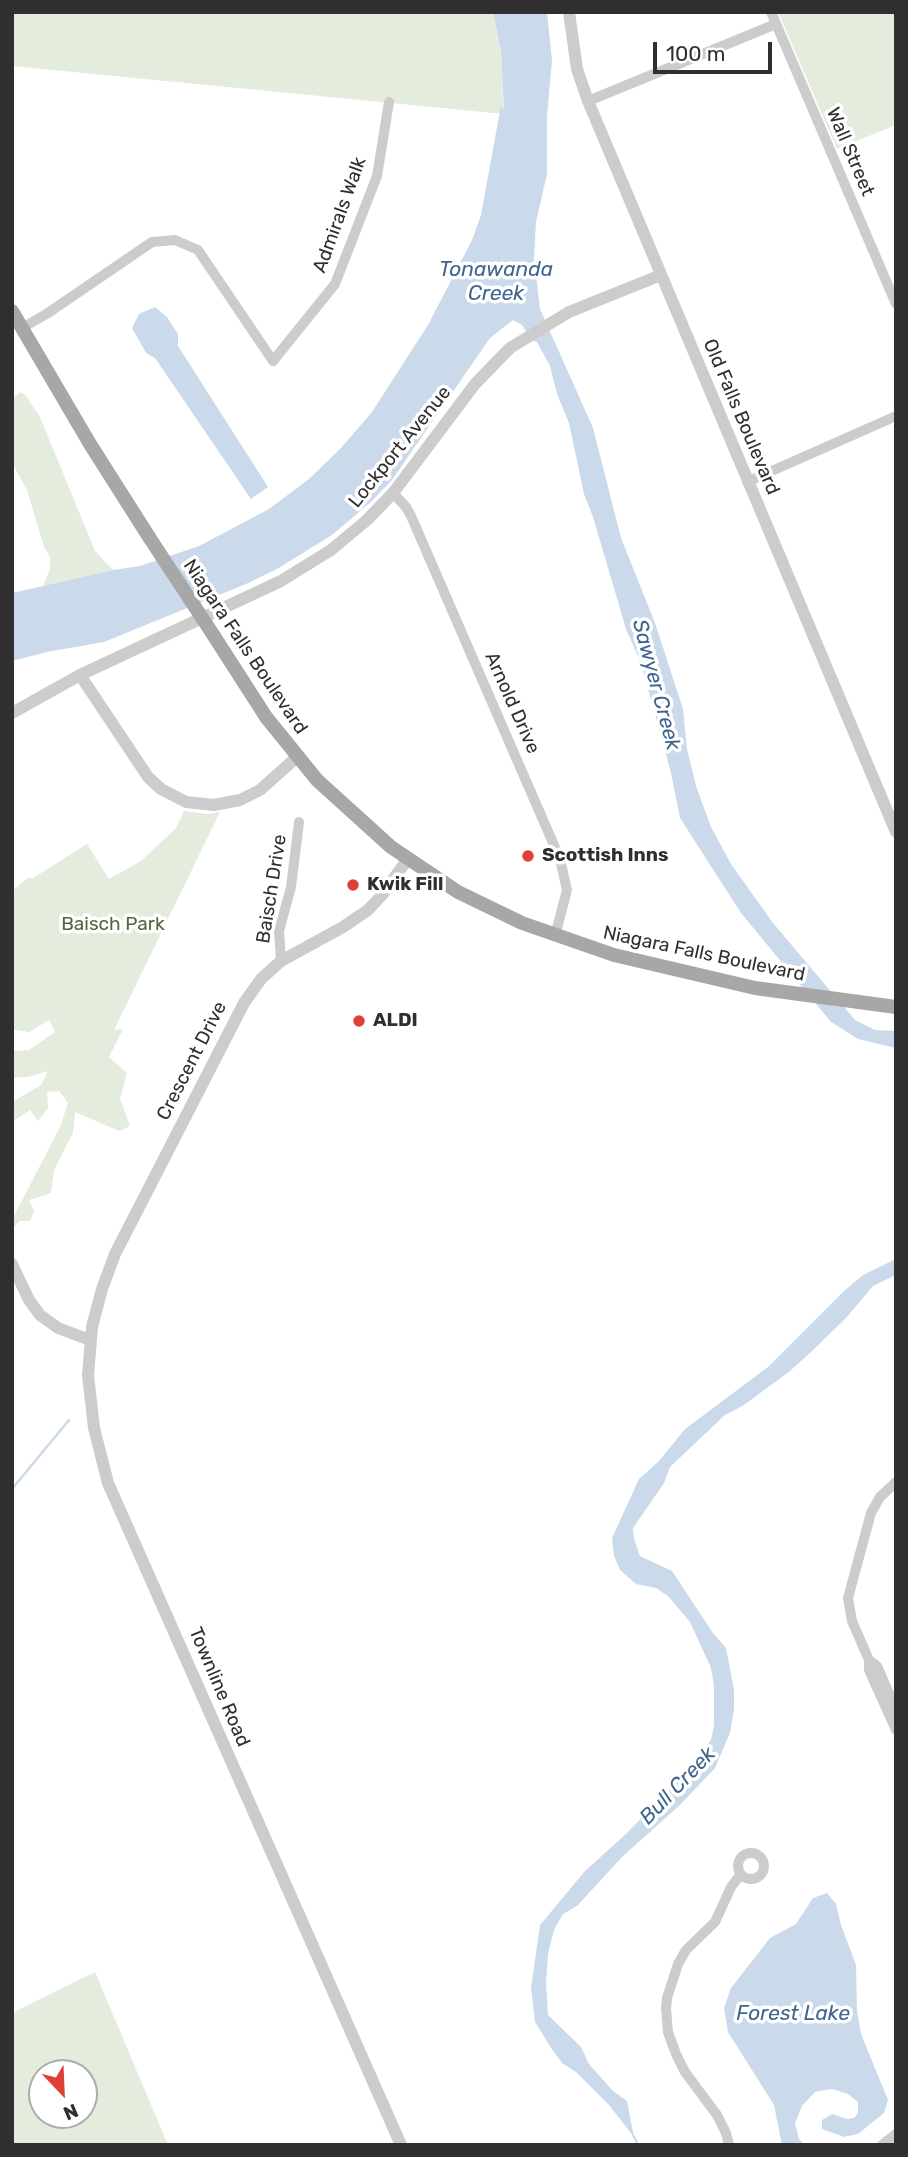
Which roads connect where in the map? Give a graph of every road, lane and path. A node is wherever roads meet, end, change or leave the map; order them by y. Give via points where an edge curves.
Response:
1 (569, 12) edge
2 (771, 12) edge
3 (776, 24) junction
4 (588, 101) junction
5 (389, 102) dead end
6 (661, 275) junction
7 (896, 304) edge
8 (12, 311) edge
9 (22, 328) junction
10 (896, 416) edge
11 (747, 482) junction
12 (393, 493) junction
13 (80, 675) junction
14 (12, 713) edge
15 (297, 758) junction
16 (299, 822) dead end
17 (896, 832) edge
18 (407, 860) junction
19 (555, 936) junction
20 (281, 961) junction
21 (896, 1007) edge
22 (12, 1264) edge
23 (90, 1340) junction
24 (896, 1482) edge
25 (869, 1660) junction
26 (896, 1709) edge
27 (896, 1730) edge
28 (741, 1874) dead end
29 (896, 2134) edge
30 (401, 2145) edge
31 (729, 2145) edge
32 (882, 2145) edge

1 - 4 street, Old Falls Boulevard via 577,69
2 - 3 street, Wall Street
3 - 4 street
3 - 7 street, Wall Street
4 - 6 street, Old Falls Boulevard
5 - 9 street, Admirals Walk via 377,176 335,284 273,361 198,250 175,240 152,242
6 - 11 street, Old Falls Boulevard
6 - 12 street, Lockport Avenue via 552,321 501,356
8 - 9 main road, Niagara Falls Boulevard
9 - 15 main road, Niagara Falls Boulevard, bridge via 149,537
10 - 11 street
11 - 17 street, Old Falls Boulevard
12 - 13 street, Lockport Avenue via 344,540 300,569
12 - 19 street, Arnold Drive via 411,516 560,859 567,890
13 - 14 street, Lockport Avenue
13 - 15 street via 142,769 161,789 186,802 214,805 240,800 260,790
15 - 18 main road, Niagara Falls Boulevard
16 - 20 street, Baisch Drive via 291,887 279,931
18 - 19 main road, Niagara Falls Boulevard via 480,904
18 - 20 street, Crescent Drive via 378,901 361,916
19 - 21 main road, Niagara Falls Boulevard via 672,970 803,996
20 - 23 street, Crescent Drive via 244,1003 133,1217 105,1280
22 - 23 street via 40,1315 58,1328
23 - 30 street, Townline Road via 90,1405 106,1476
24 - 25 street via 871,1513 848,1598 852,1621
25 - 26 street via 877,1666
25 - 27 street via 869,1670
28 - 31 street via 715,1922 678,1964 666,2009 676,2054 717,2115
29 - 32 street

